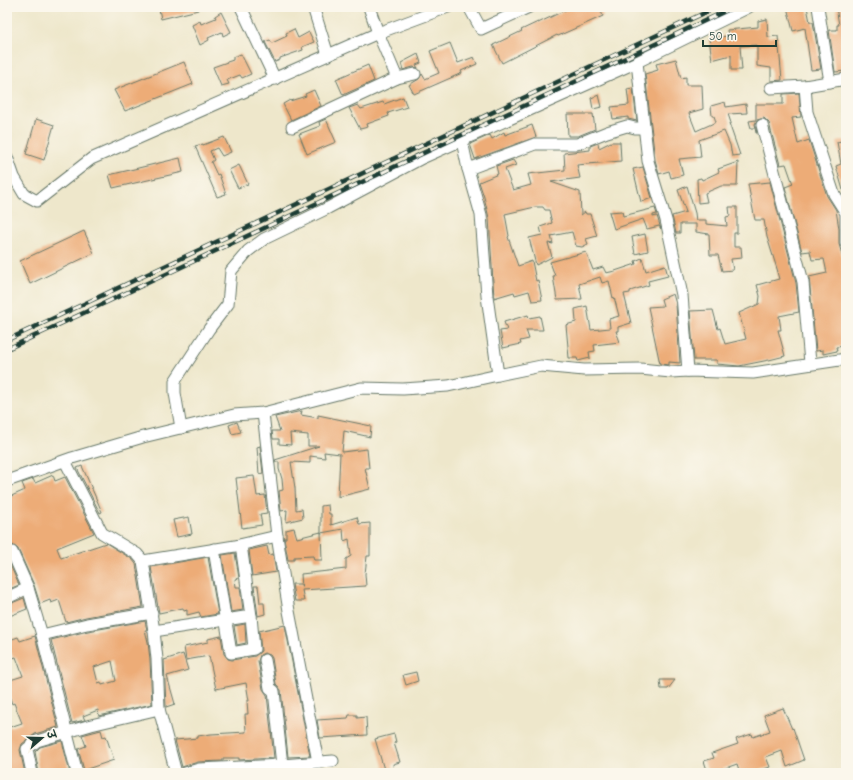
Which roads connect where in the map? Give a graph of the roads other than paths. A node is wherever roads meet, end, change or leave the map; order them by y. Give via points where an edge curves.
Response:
1 (241, 7) edge
2 (313, 7) edge
3 (369, 7) edge
4 (469, 7) edge
5 (528, 7) edge
6 (749, 7) edge
7 (818, 7) edge
8 (442, 8) edge
9 (378, 33) junction
10 (328, 55) junction
11 (637, 62) junction
12 (415, 74) dead end
13 (397, 78) junction
14 (275, 79) junction
15 (846, 79) edge
16 (830, 82) junction
17 (805, 86) junction
18 (772, 88) dead end
19 (762, 125) dead end
20 (292, 127) dead end
21 (644, 128) junction
22 (462, 141) junction
23 (7, 157) edge
24 (468, 169) junction
25 (846, 213) edge
26 (846, 244) edge
27 (846, 359) edge
28 (810, 363) junction
29 (688, 371) junction
30 (498, 374) junction
31 (263, 413) junction
32 (181, 428) junction
33 (64, 461) junction
34 (7, 481) edge
35 (277, 536) junction
36 (241, 545) junction
37 (214, 550) junction
38 (12, 552) dead end
39 (143, 561) junction
40 (28, 588) junction
41 (7, 598) edge
42 (152, 613) junction
43 (251, 616) junction
44 (226, 620) junction
45 (154, 631) junction
46 (42, 635) junction
47 (265, 660) dead end
48 (159, 709) junction
49 (66, 732) junction
50 (333, 760) dead end
51 (318, 762) junction
52 (282, 765) junction
53 (32, 773) edge
54 (77, 773) edge
55 (176, 773) edge
56 (185, 773) edge

1 - 14 street
2 - 10 street
3 - 9 street
4 - 5 street via 481,29
6 - 11 street
7 - 16 street
8 - 9 street
9 - 10 street
9 - 13 street
10 - 14 street
11 - 21 street
11 - 22 street
12 - 13 street
13 - 20 street
14 - 23 street via 91,159 37,201 24,194
15 - 16 street
16 - 17 street
17 - 18 street
17 - 25 street via 807,112 834,194
19 - 28 street via 803,282
21 - 24 street via 627,126 577,144 535,144
21 - 29 street via 648,161 666,220 682,295
22 - 24 street
22 - 32 street via 422,158 264,239 248,251 231,271 228,304 175,381
24 - 30 street via 481,215 487,296
25 - 26 street
27 - 28 street
28 - 29 street via 753,373
29 - 30 street via 584,370 541,366
30 - 31 street via 448,386 361,388
31 - 32 street via 234,415
31 - 35 street
32 - 33 street
33 - 34 street
33 - 39 street via 102,533 137,554
35 - 36 street
35 - 51 street
36 - 37 street
36 - 43 street
37 - 39 street
37 - 44 street
38 - 40 street
39 - 42 street
40 - 41 street
40 - 46 street
42 - 45 street
42 - 46 street
43 - 44 street
43 - 44 street via 254,649 231,653
44 - 45 street
45 - 48 street
46 - 49 street
47 - 52 street via 270,688 274,691
48 - 49 street
48 - 55 street
49 - 53 street via 37,741 27,749
49 - 54 street
50 - 51 street
51 - 52 street
52 - 56 street via 207,768

